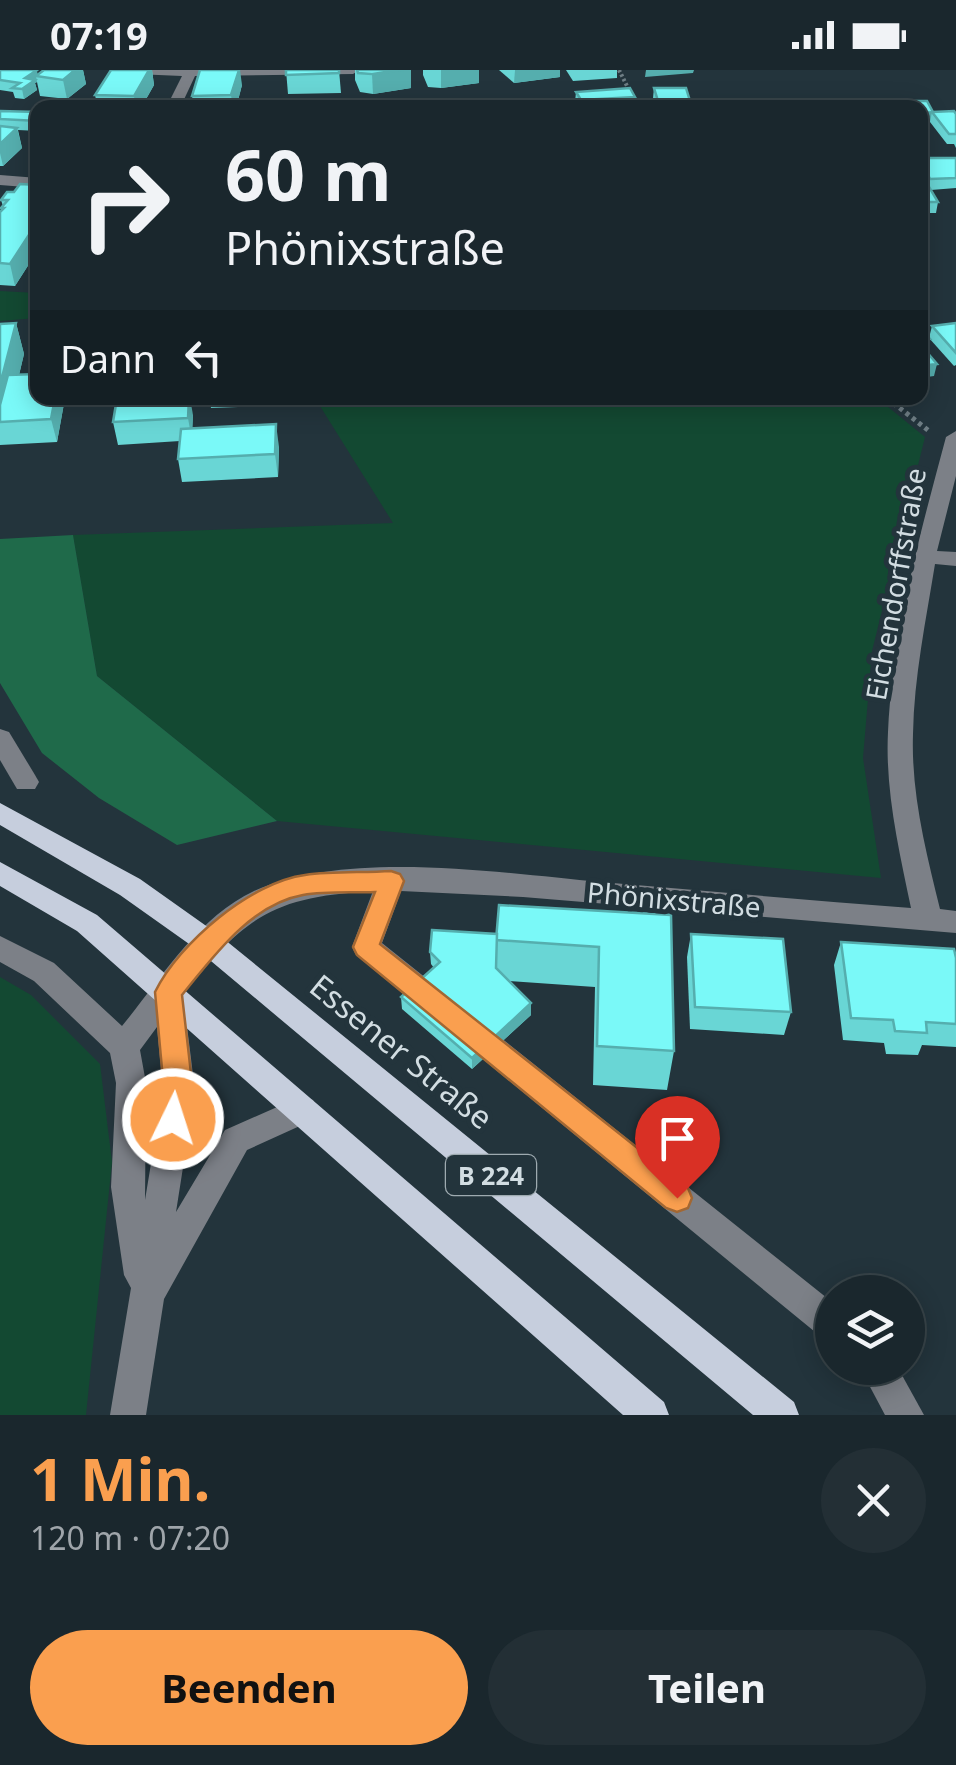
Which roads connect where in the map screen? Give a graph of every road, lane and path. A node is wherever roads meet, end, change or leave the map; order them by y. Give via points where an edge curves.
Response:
1 (135, 70) edge
2 (353, 70) edge
3 (620, 70) edge
4 (190, 73) junction
5 (178, 100) edge
6 (634, 100) edge
7 (0, 180) edge
8 (30, 182) edge
9 (898, 405) edge
10 (953, 442) edge
11 (925, 558) junction
12 (956, 559) edge
13 (0, 738) edge
14 (26, 782) dead end
15 (0, 813) edge
16 (0, 873) edge
17 (391, 881) junction
18 (942, 921) edge
19 (209, 943) junction
20 (0, 948) edge
21 (168, 992) junction
22 (124, 1047) junction
23 (302, 1110) junction
24 (145, 1300) junction
25 (815, 1310) edge
26 (888, 1385) edge
27 (128, 1415) edge
28 (651, 1415) edge
29 (781, 1415) edge
30 (906, 1415) edge

1 - 4 street
2 - 4 street
3 - 6 path
4 - 5 street
7 - 8 street
9 - 10 path
10 - 11 street, Eichendorffstraße
11 - 12 street
11 - 18 street, Eichendorffstraße via 900,735 906,824
13 - 14 street
15 - 19 main road, Essener Straße / B 224 via 130,886
16 - 21 main road, B 224 via 86,923
17 - 18 street, Phönixstraße
17 - 19 street, Phönixstraße via 281,892 259,901
17 - 25 street via 366,947
19 - 21 street, Phönixstraße
19 - 29 main road, Essener Straße / B 224
20 - 22 street via 44,972
21 - 22 street, Phönixstraße
21 - 23 main road, B 224
21 - 24 street via 178,1091
22 - 24 street via 131,1083 127,1187
23 - 24 street via 236,1140
23 - 28 main road, B 224
24 - 27 street
26 - 30 street

